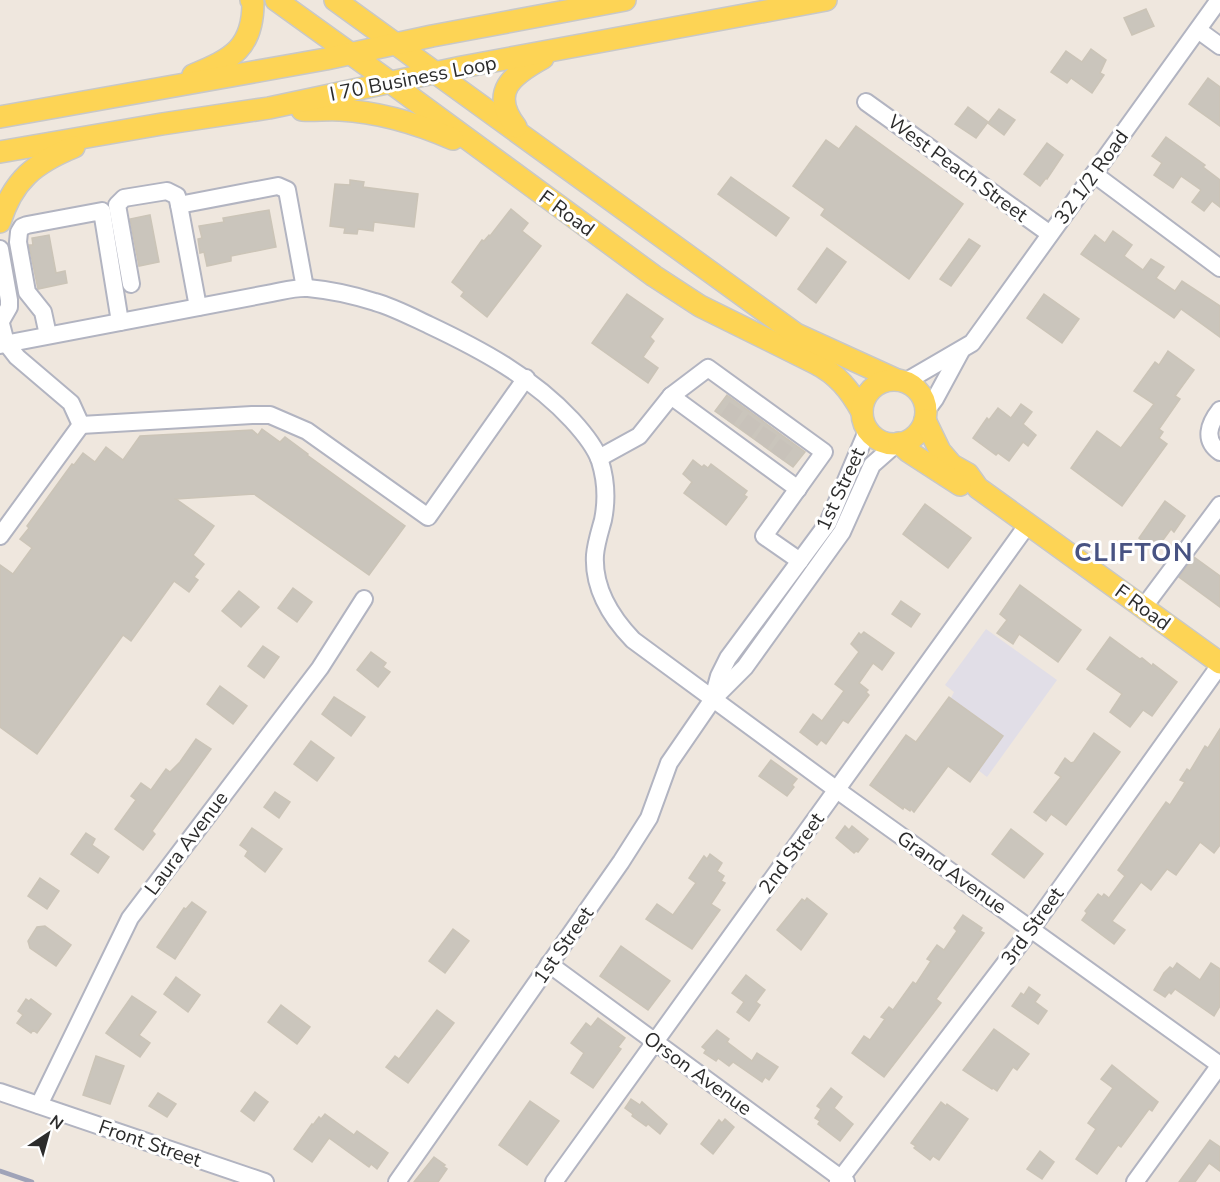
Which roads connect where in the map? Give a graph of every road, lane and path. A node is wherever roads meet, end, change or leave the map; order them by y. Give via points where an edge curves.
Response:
1 (251, 0) edge
2 (276, 0) edge
3 (335, 0) edge
4 (625, 0) edge
5 (826, 0) edge
6 (1219, 0) edge
7 (1198, 30) junction
8 (396, 44) junction
9 (1220, 46) edge
10 (558, 50) junction
11 (351, 54) junction
12 (436, 72) junction
13 (390, 82) junction
14 (139, 93) junction
15 (866, 102) dead end
16 (269, 108) junction
17 (0, 117) edge
18 (116, 132) junction
19 (520, 133) junction
20 (0, 152) edge
21 (495, 159) junction
22 (1094, 174) junction
23 (179, 205) junction
24 (0, 222) edge
25 (1050, 234) junction
26 (0, 249) edge
27 (1220, 268) edge
28 (131, 284) dead end
29 (305, 288) junction
30 (198, 307) junction
31 (1, 321) edge
32 (120, 322) junction
33 (48, 335) junction
34 (3, 344) edge
35 (961, 351) junction
36 (526, 378) junction
37 (901, 381) junction
38 (670, 396) junction
39 (925, 415) junction
40 (1215, 416) edge
41 (865, 421) junction
42 (81, 425) junction
43 (898, 443) junction
44 (1220, 452) edge
45 (599, 458) junction
46 (978, 488) junction
47 (798, 489) junction
48 (1220, 505) edge
49 (1028, 524) junction
50 (0, 536) edge
51 (800, 561) junction
52 (364, 598) dead end
53 (1143, 608) junction
54 (1220, 664) edge
55 (713, 699) junction
56 (837, 790) junction
57 (1032, 928) junction
58 (549, 964) junction
59 (655, 1042) junction
60 (1220, 1065) edge
61 (0, 1092) edge
62 (39, 1105) junction
63 (842, 1181) edge
64 (266, 1182) edge
65 (397, 1182) edge
66 (554, 1182) edge
67 (1135, 1182) edge

1 - 14 main road via 252,28 247,40 228,59 195,75
2 - 11 main road, F Road
3 - 8 main road, F Road
4 - 8 main road, I 70 Business Loop
5 - 10 main road, I 70 Business Loop
6 - 7 street, 32 1/2 Road
7 - 9 street
7 - 22 street, 32 1/2 Road
8 - 11 main road, I 70 Business Loop
8 - 12 main road, F Road
10 - 12 main road, I 70 Business Loop
10 - 19 main road via 508,82 504,106
11 - 13 main road, F Road
11 - 14 main road, I 70 Business Loop
12 - 13 main road, I 70 Business Loop
12 - 19 main road, F Road
13 - 16 main road, I 70 Business Loop
13 - 21 main road, F Road
14 - 17 main road, I 70 Business Loop
15 - 25 street, West Peach Street
16 - 18 main road, I 70 Business Loop
16 - 21 main road via 384,114 428,128
18 - 20 main road, I 70 Business Loop
18 - 24 main road via 43,161 29,171 14,190
19 - 37 main road, F Road via 796,334
21 - 41 main road, F Road via 700,306 833,373 849,390
22 - 25 street, 32 1/2 Road
22 - 27 street
23 - 28 street via 177,196 166,191 119,202
23 - 29 street via 278,186 287,190
23 - 30 street
25 - 35 street, 32 1/2 Road via 972,343
26 - 31 street via 9,300
29 - 30 street
29 - 36 street via 376,302 464,342
30 - 32 street
31 - 34 street
32 - 33 street
32 - 33 street via 102,211 27,225 19,232 27,292 44,312
33 - 34 street
34 - 42 street via 71,403
35 - 37 street, 32 1/2 Road
35 - 39 street, 32 1/2 Road
36 - 42 street via 428,517 307,431 270,415
36 - 45 street via 578,426
37 - 39 main road via 920,393
37 - 41 main road via 888,380 872,389 867,396
38 - 45 street via 639,436
38 - 47 street via 757,450
38 - 47 street via 708,368 759,412 824,452
39 - 43 main road via 915,435
39 - 46 main road, F Road via 940,451 952,465 968,474
40 - 44 street via 1208,437
41 - 43 main road via 874,436
41 - 51 street, 1st Street via 828,523
42 - 50 street
43 - 46 main road, F Road via 960,485
43 - 55 street, 1st Street via 872,465 842,532 745,667
45 - 55 street, Grand Avenue via 605,505 595,555 596,570 611,613 633,640
46 - 49 main road, F Road
47 - 51 street via 764,536
48 - 53 street
49 - 53 main road, F Road
49 - 56 street, 2nd Street
51 - 55 street, 1st Street via 728,658
52 - 62 street, Laura Avenue via 320,668 130,918
53 - 54 main road, F Road
54 - 57 street, 3rd Street
55 - 56 street, Grand Avenue
55 - 58 street, 1st Street via 669,763 643,828
56 - 57 street, Grand Avenue
56 - 59 street, 2nd Street
57 - 60 street, Grand Avenue
57 - 63 street, 3rd Street
58 - 59 street, Orson Avenue
58 - 65 street, 1st Street
59 - 63 street, Orson Avenue
59 - 66 street, 2nd Street
60 - 67 street
61 - 62 street, Front Street
62 - 64 street, Front Street

